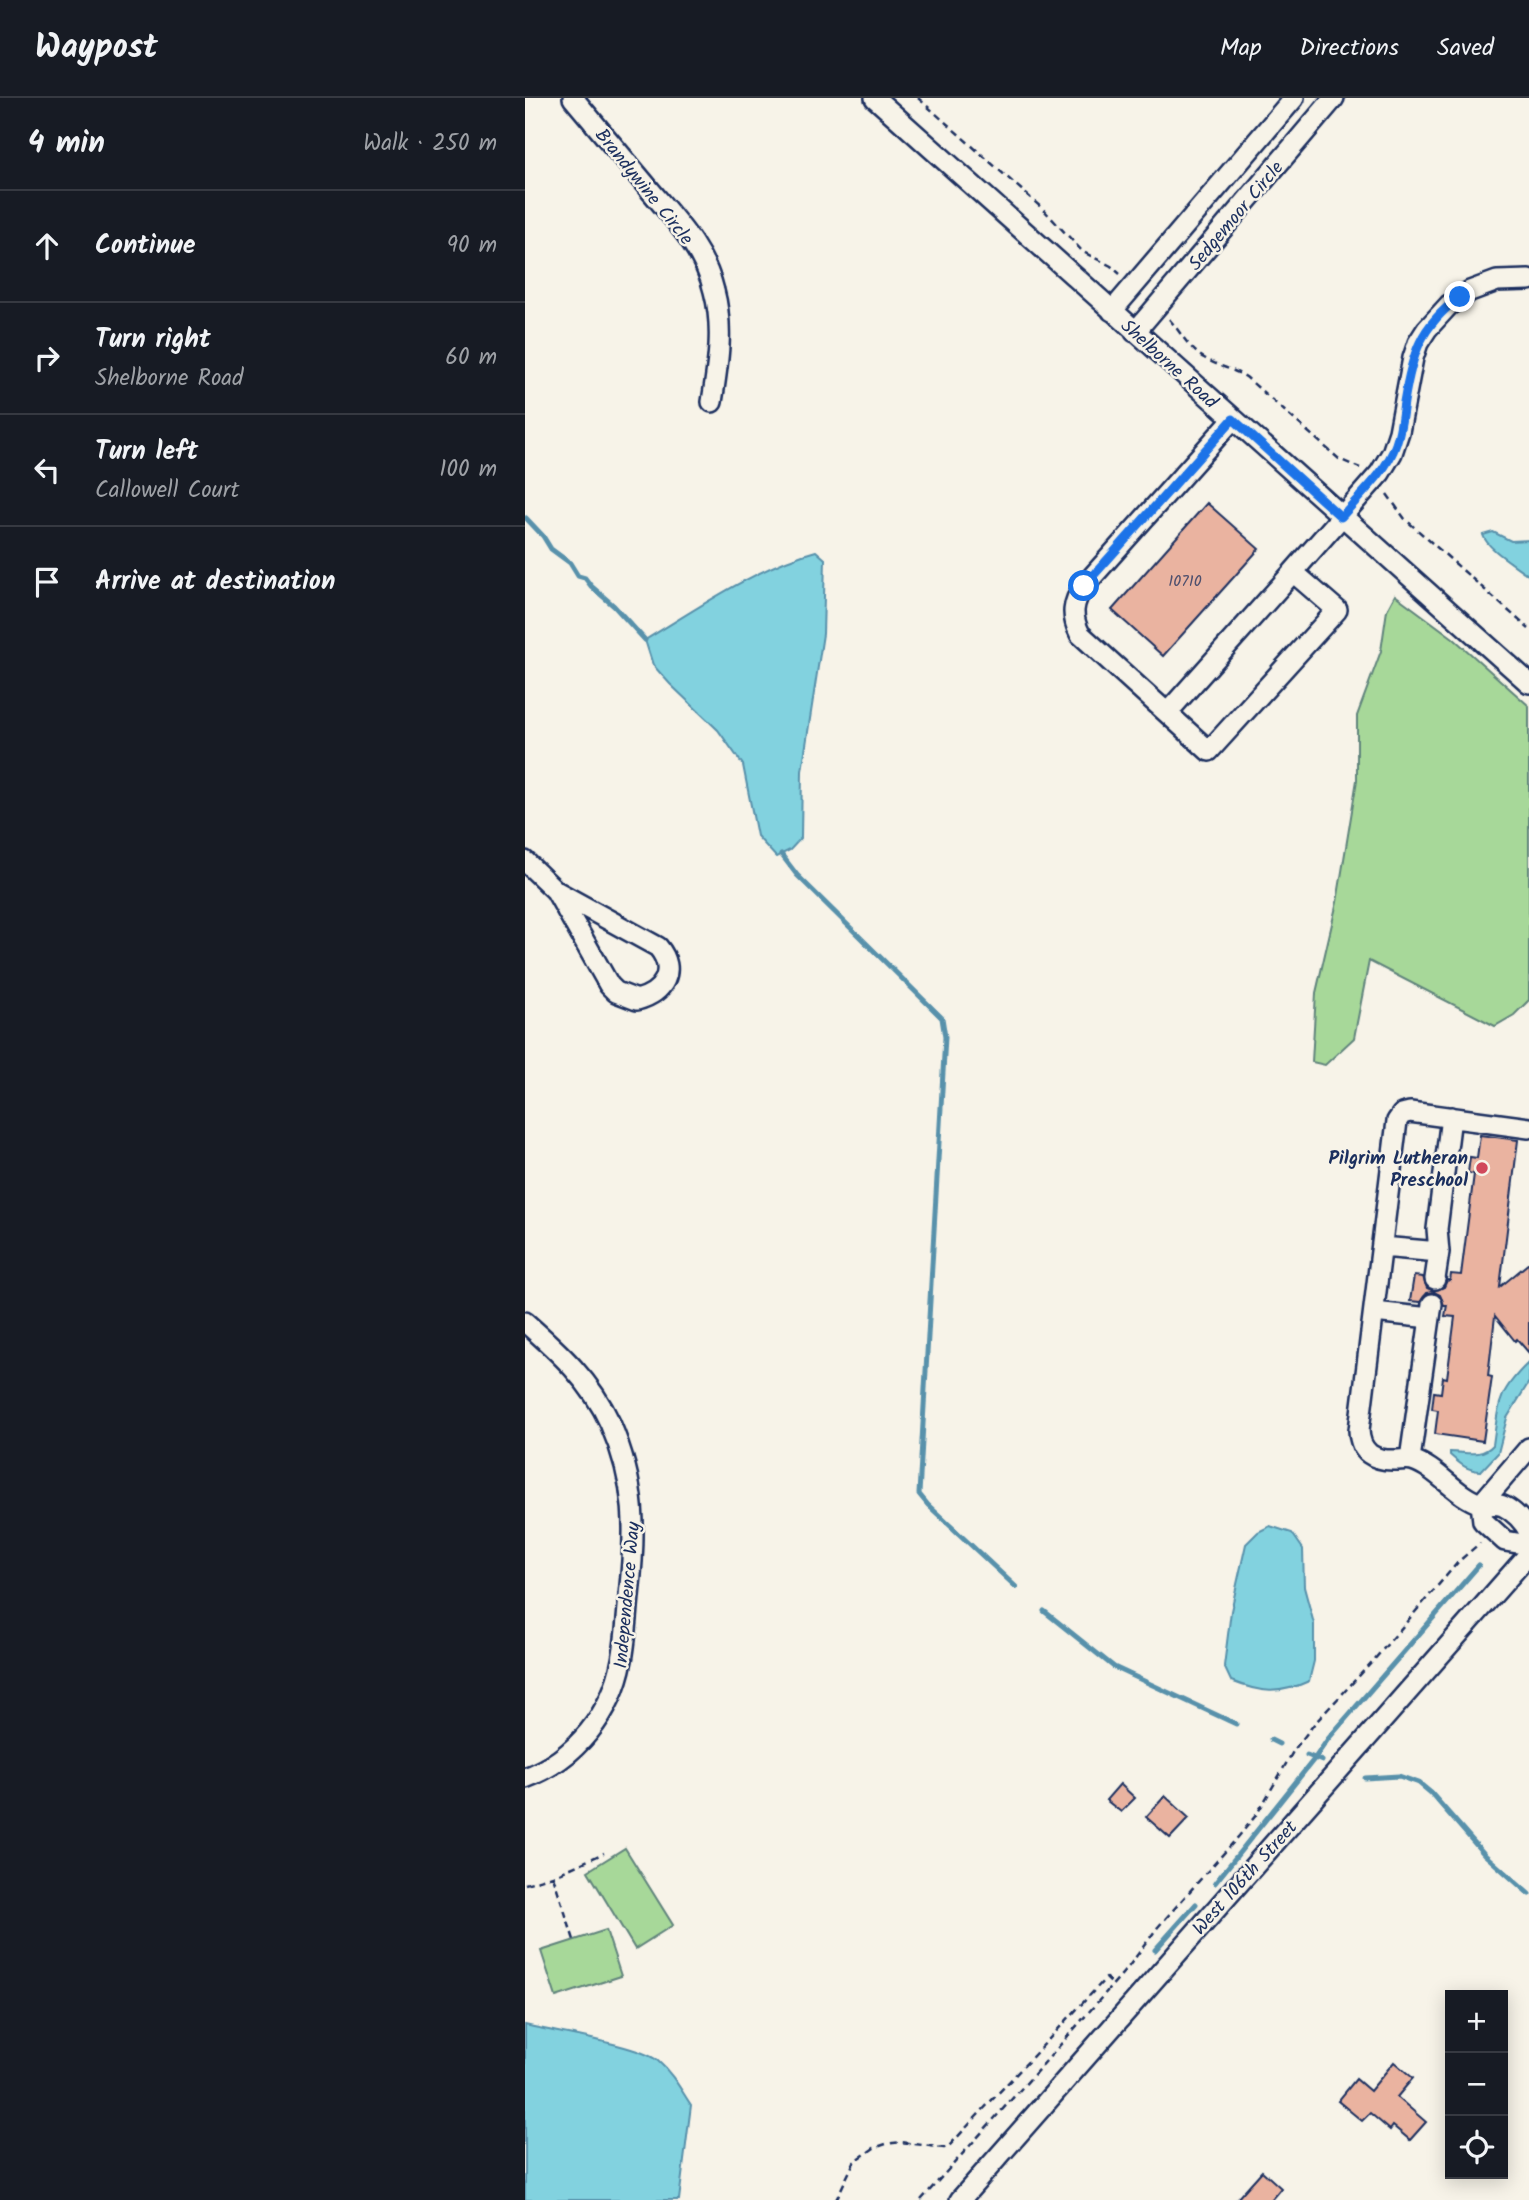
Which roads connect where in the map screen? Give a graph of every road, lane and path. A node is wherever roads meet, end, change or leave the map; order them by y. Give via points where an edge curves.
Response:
1 (573, 98) edge
2 (875, 98) edge
3 (918, 98) edge
4 (1294, 98) edge
5 (1334, 98) edge
6 (1188, 222) junction
7 (1211, 242) junction
8 (1126, 278) dead end
9 (1529, 280) edge
10 (1112, 311) junction
11 (1164, 314) dead end
12 (1135, 331) junction
13 (712, 402) dead end
14 (1233, 419) junction
15 (1362, 469) dead end
16 (1385, 492) dead end
17 (1341, 517) junction
18 (1293, 572) junction
19 (1529, 629) edge
20 (1529, 683) edge
21 (1167, 713) junction
22 (525, 861) edge
23 (556, 891) junction
24 (1451, 1117) junction
25 (1529, 1128) edge
26 (1382, 1247) junction
27 (1439, 1252) junction
28 (1435, 1279) dead end
29 (1374, 1312) junction
30 (525, 1322) edge
31 (1529, 1448) edge
32 (1411, 1459) junction
33 (1481, 1504) junction
34 (1529, 1532) edge
35 (1485, 1538) dead end
36 (1529, 1545) edge
37 (1529, 1554) edge
38 (525, 1778) edge
39 (604, 1853) dead end
40 (553, 1876) junction
41 (525, 1884) edge
42 (574, 1940) dead end
43 (1112, 1984) junction
44 (836, 2200) edge
45 (921, 2200) edge
46 (960, 2200) edge

1 - 13 street, Brandywine Circle via 705,262 720,336
2 - 10 street, Shelborne Road
3 - 8 path via 1043,209 1083,252
4 - 6 street, Sedgemoor Circle
5 - 7 street, Sedgemoor Circle
6 - 7 street
6 - 10 street, Sedgemoor Circle
7 - 12 street, Sedgemoor Circle
9 - 17 street via 1497,281 1470,291 1449,304 1427,329 1413,358 1392,453
10 - 12 street, Shelborne Road
11 - 15 path via 1204,358 1246,377 1339,458
12 - 14 street, Shelborne Road
14 - 17 street, Shelborne Road
14 - 21 street via 1073,604 1080,635
16 - 19 path via 1405,519
17 - 18 street
17 - 20 street, Shelborne Road
18 - 21 street
18 - 21 street via 1337,610 1209,751
22 - 23 street
23 - 23 street via 616,992 637,1000 655,994 667,968 658,947
24 - 25 street
24 - 26 street via 1410,1112 1397,1121
24 - 27 street via 1437,1229
26 - 27 street
26 - 29 street
27 - 28 street
29 - 32 street via 1360,1441 1374,1457
29 - 32 street via 1431,1311
30 - 38 street, Independence Way via 571,1364 605,1413 627,1469 634,1535 623,1658 611,1698 597,1723 572,1749
31 - 33 street
32 - 33 street
33 - 34 street via 1501,1505 1524,1522
33 - 36 street via 1483,1521 1505,1541
35 - 43 path via 1459,1561 1315,1723 1257,1814
37 - 46 street, West 106th Street
39 - 40 path
40 - 41 path
40 - 42 path
43 - 44 path via 1106,1978 949,2146 894,2142 874,2148 854,2162
43 - 45 path

